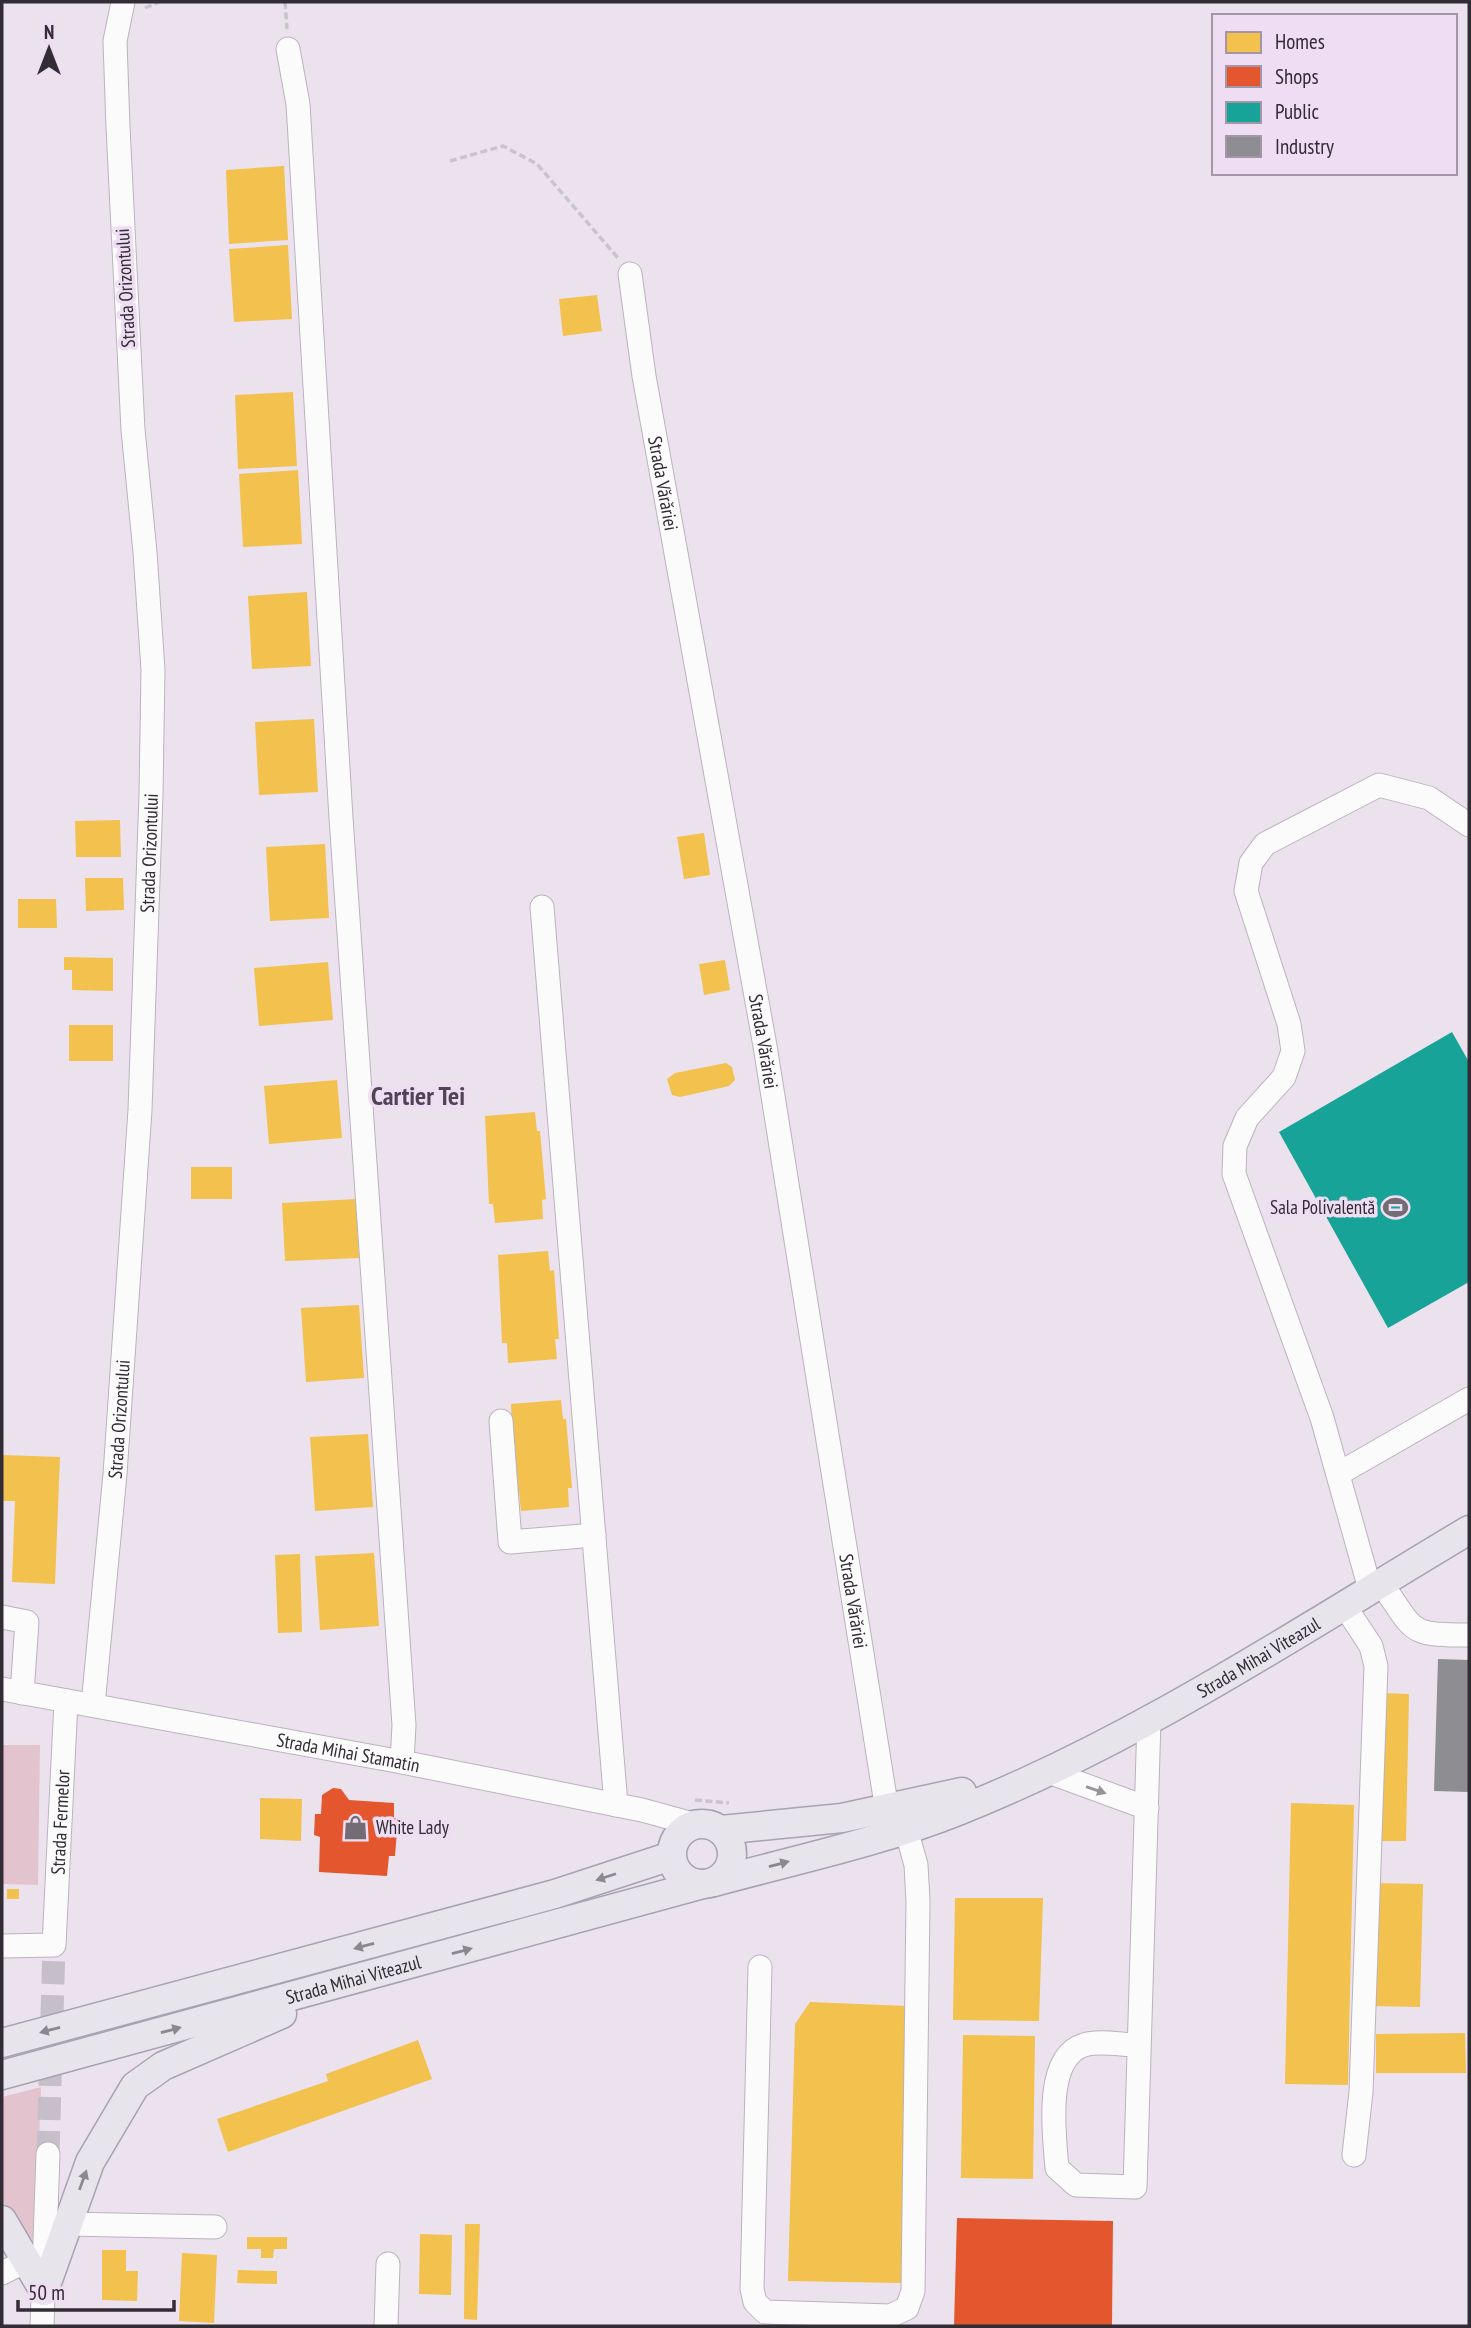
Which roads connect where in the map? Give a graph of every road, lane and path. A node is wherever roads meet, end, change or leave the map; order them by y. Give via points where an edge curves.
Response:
1 (123, 2) edge
2 (285, 2) edge
3 (288, 49) joint
4 (450, 161) dead end
5 (630, 274) joint
6 (1469, 824) edge
7 (542, 907) dead end
8 (1469, 1399) edge
9 (501, 1421) dead end
10 (1338, 1474) junction
11 (1469, 1530) edge
12 (594, 1535) junction
13 (1376, 1586) junction
14 (1344, 1605) junction
15 (2, 1617) edge
16 (1469, 1635) edge
17 (12, 1691) edge
18 (66, 1701) junction
19 (93, 1705) junction
20 (1149, 1720) junction
21 (402, 1762) junction
22 (1043, 1772) junction
23 (738, 1803) dead end
24 (616, 1805) junction
25 (1147, 1808) junction
26 (693, 1812) junction
27 (896, 1820) junction
28 (721, 1830) junction
29 (671, 1856) junction
30 (708, 1883) junction
31 (2, 1946) edge
32 (760, 1967) dead end
33 (357, 1979) junction
34 (2, 2043) edge
35 (1138, 2045) junction
36 (2, 2076) edge
37 (48, 2154) tunnel mouth
38 (1354, 2155) dead end
39 (2, 2220) edge
40 (67, 2224) junction
41 (215, 2228) dead end
42 (388, 2264) dead end
43 (14, 2267) edge
44 (44, 2291) junction
45 (755, 2302) junction
46 (42, 2326) edge
47 (386, 2326) edge
48 (754, 2326) edge

1 - 19 street, Strada Orizontului via 115,41 117,102 133,430 153,670 151,794 140,1110 115,1474
2 - 3 path
3 - 21 street via 298,104 341,818 403,1698
4 - 5 path via 503,146 537,164
5 - 27 street, Strada Vărăriei
6 - 10 street via 1429,797 1379,785 1265,844 1251,863 1246,891 1289,1024 1293,1051 1284,1077 1247,1118 1235,1146 1234,1174
7 - 12 street
8 - 10 street
9 - 12 street via 510,1542
10 - 13 street
11 - 13 main road, Strada Mihai Viteazul
12 - 24 street
13 - 14 main road, Strada Mihai Viteazul
13 - 16 street via 1415,1631
14 - 20 main road, Strada Mihai Viteazul
14 - 38 street via 1371,1646 1376,1666 1361,2092
15 - 17 street via 27,1622
17 - 18 street, Strada Mihai Stamatin
18 - 19 street, Strada Mihai Stamatin
18 - 31 street, Strada Fermelor via 54,1945
19 - 21 street, Strada Mihai Stamatin
20 - 22 main road, Strada Mihai Viteazul
20 - 25 street
21 - 24 street, Strada Mihai Stamatin
22 -> 25 street
22 - 27 main road, Strada Mihai Viteazul
23 - 26 path
24 - 26 street, Strada Mihai Stamatin
25 - 35 street
26 - 28 main road, Strada Mihai Viteazul
26 - 29 main road via 674,1840
27 - 28 main road, Strada Mihai Viteazul
30 -> 27 main road, Strada Mihai Viteazul
27 - 45 street, Strada Vărăriei via 916,1865 918,1901 913,2291 908,2308 890,2316 765,2312
28 - 30 main road via 732,1854 727,1870
29 - 30 main road via 681,1877
29 -> 34 main road, Strada Mihai Viteazul via 528,1901
33 -> 30 main road, Strada Mihai Viteazul
32 - 45 street
36 -> 33 main road, Strada Mihai Viteazul
40 -> 33 main road via 90,2162 135,2086 163,2066
35 - 35 street via 1086,2044 1067,2052 1059,2066 1054,2127 1057,2168 1076,2185 1135,2187
37 - 44 street
39 - 43 main road
40 - 41 street
40 - 44 main road
42 - 47 street
43 - 44 main road
44 - 46 street
45 - 48 street

